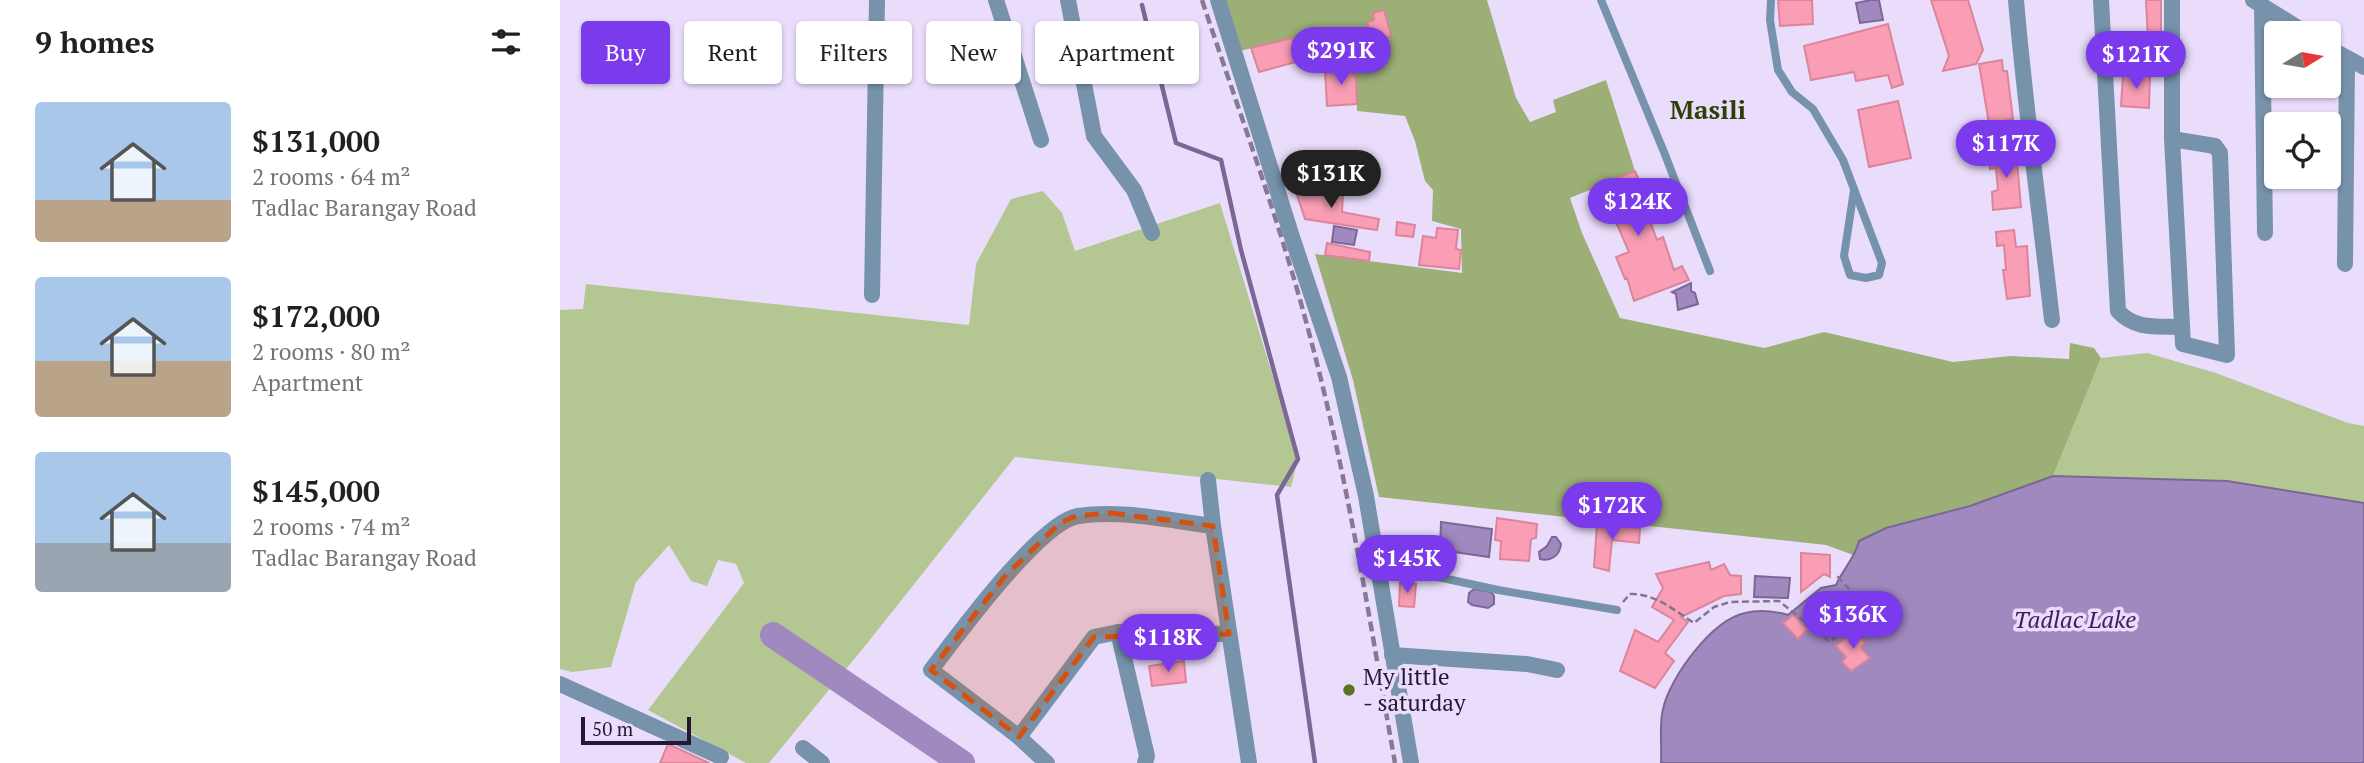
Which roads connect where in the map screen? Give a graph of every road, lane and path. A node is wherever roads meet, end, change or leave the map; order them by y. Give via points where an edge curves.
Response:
1 (877, 0) edge
2 (996, 0) edge
3 (1068, 0) edge
4 (1217, 0) edge
5 (1601, 0) edge
6 (1771, 0) edge
7 (2016, 0) edge
8 (2101, 0) edge
9 (2172, 0) edge
10 (2258, 3) edge
11 (2287, 21) edge
12 (2342, 56) edge
13 (2347, 59) junction
14 (2364, 67) edge
15 (1041, 139) dead end
16 (2172, 139) junction
17 (1854, 190) junction
18 (1152, 233) dead end
19 (2265, 233) dead end
20 (2345, 264) dead end
21 (1710, 271) dead end
22 (872, 295) dead end
23 (2052, 320) dead end
24 (2182, 327) junction
25 (1208, 480) dead end
26 (1213, 526) junction
27 (1378, 564) junction
28 (1835, 574) dead end
29 (1617, 610) joint
30 (1118, 632) junction
31 (1228, 634) junction
32 (1392, 655) junction
33 (1557, 670) dead end
34 (560, 684) edge
35 (1019, 737) junction
36 (803, 748) dead end
37 (721, 758) dead end
38 (822, 763) edge
39 (1047, 763) edge
40 (1145, 763) edge
41 (1248, 763) edge
42 (1411, 763) edge

1 - 22 street
2 - 15 street
3 - 18 street via 1094,136 1134,190
4 - 27 street via 1339,377
5 - 21 lane
6 - 17 lane via 1778,70 1792,92 1813,109 1843,160
7 - 23 street
8 - 24 street via 2118,311 2128,322
9 - 16 street
10 - 11 street
10 - 19 street
12 - 13 street
13 - 14 street
13 - 20 street
16 - 24 street
16 - 24 street via 2215,146 2220,153 2227,355 2183,344
17 - 17 lane via 1844,256 1850,275 1866,278 1879,275 1882,263
25 - 26 street
26 - 31 street
26 - 35 street via 1111,513 1076,516 1060,523 1005,576 931,670
27 - 29 lane
27 - 32 street
28 - 29 path via 1867,608 1830,642 1779,601 1730,602 1694,622 1643,593 1630,594
30 - 31 street
30 - 35 street via 1094,637
30 - 40 street
31 - 41 street
32 - 33 street
32 - 42 street
34 - 37 street
35 - 39 street
36 - 38 street

